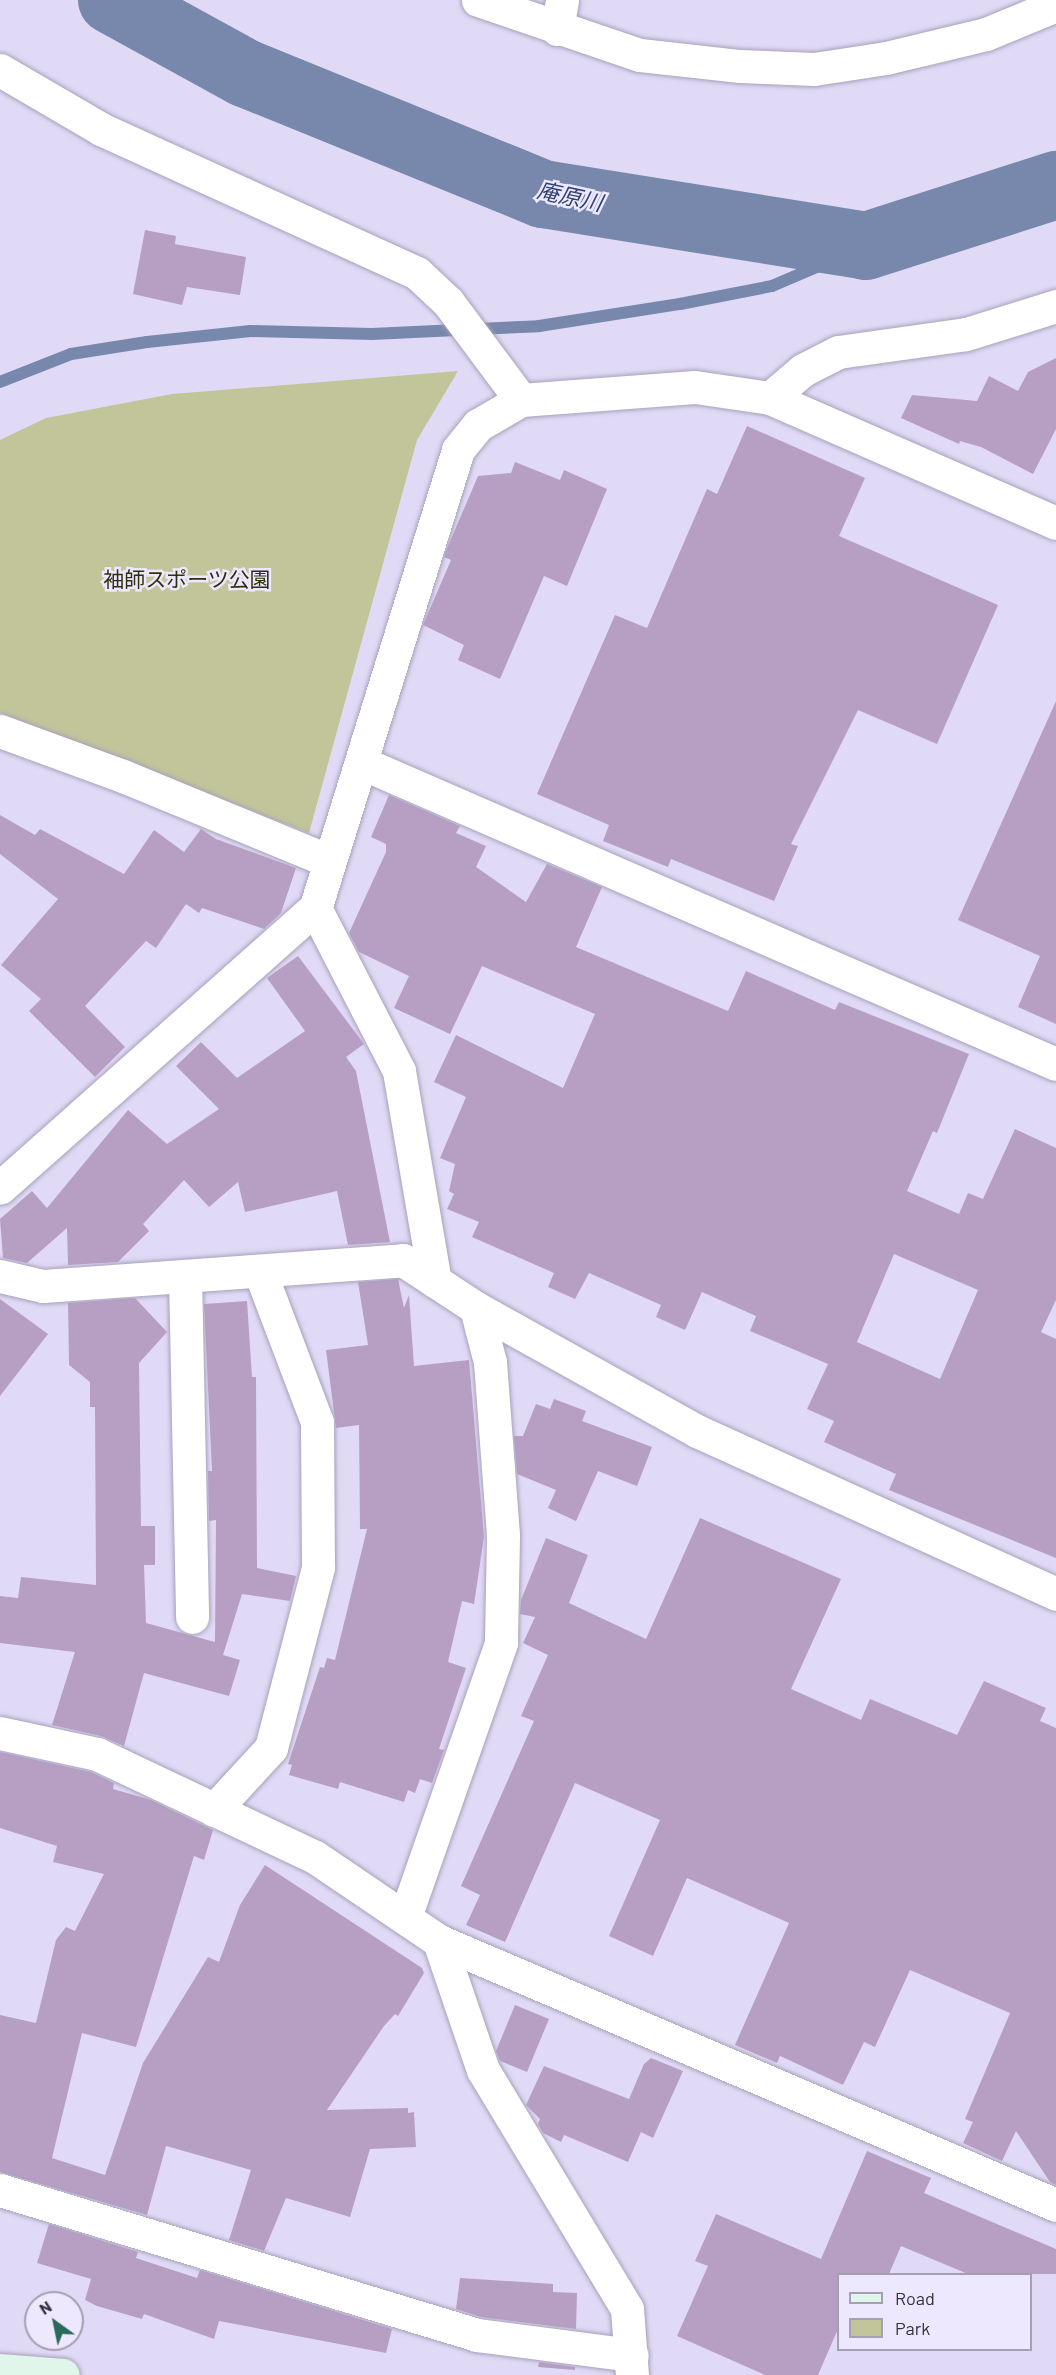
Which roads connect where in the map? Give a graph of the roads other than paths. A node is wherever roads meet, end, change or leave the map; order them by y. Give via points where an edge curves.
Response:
1 (478, 0) edge
2 (1056, 5) edge
3 (559, 15) edge
4 (0, 70) edge
5 (1056, 306) edge
6 (770, 398) junction
7 (521, 400) junction
8 (1056, 523) edge
9 (0, 731) edge
10 (362, 764) junction
11 (329, 861) junction
12 (315, 908) junction
13 (1056, 1064) edge
14 (0, 1188) edge
15 (260, 1272) junction
16 (0, 1276) edge
17 (185, 1277) junction
18 (435, 1281) junction
19 (476, 1308) junction
20 (1056, 1594) edge
21 (192, 1617) dead end
22 (0, 1733) edge
23 (214, 1810) junction
24 (406, 1915) junction
25 (439, 1941) junction
26 (0, 2190) edge
27 (1056, 2205) edge
28 (632, 2365) edge
29 (0, 2370) edge
30 (63, 2375) edge

1 - 3 street
2 - 3 street via 986,34 886,58 814,69 640,55
4 - 7 street via 101,129 417,273 448,302
5 - 6 street via 966,334 837,352 803,370
6 - 7 street via 695,387
6 - 8 street
7 - 10 street via 478,425 458,450
9 - 11 street via 123,776
10 - 11 street
10 - 13 street
11 - 12 street
12 - 14 street
12 - 18 street via 399,1071
15 - 17 street
15 - 18 street via 403,1260
15 - 23 street via 317,1422 318,1567 271,1748
16 - 17 street via 44,1286
17 - 21 street
18 - 19 street
19 - 20 street via 697,1431
19 - 24 street via 490,1362 503,1536 501,1643
22 - 23 street via 97,1754
23 - 24 street via 315,1857
24 - 25 street
25 - 27 street
25 - 28 street via 483,2070 627,2309
26 - 28 street via 477,2335
29 - 30 main road

